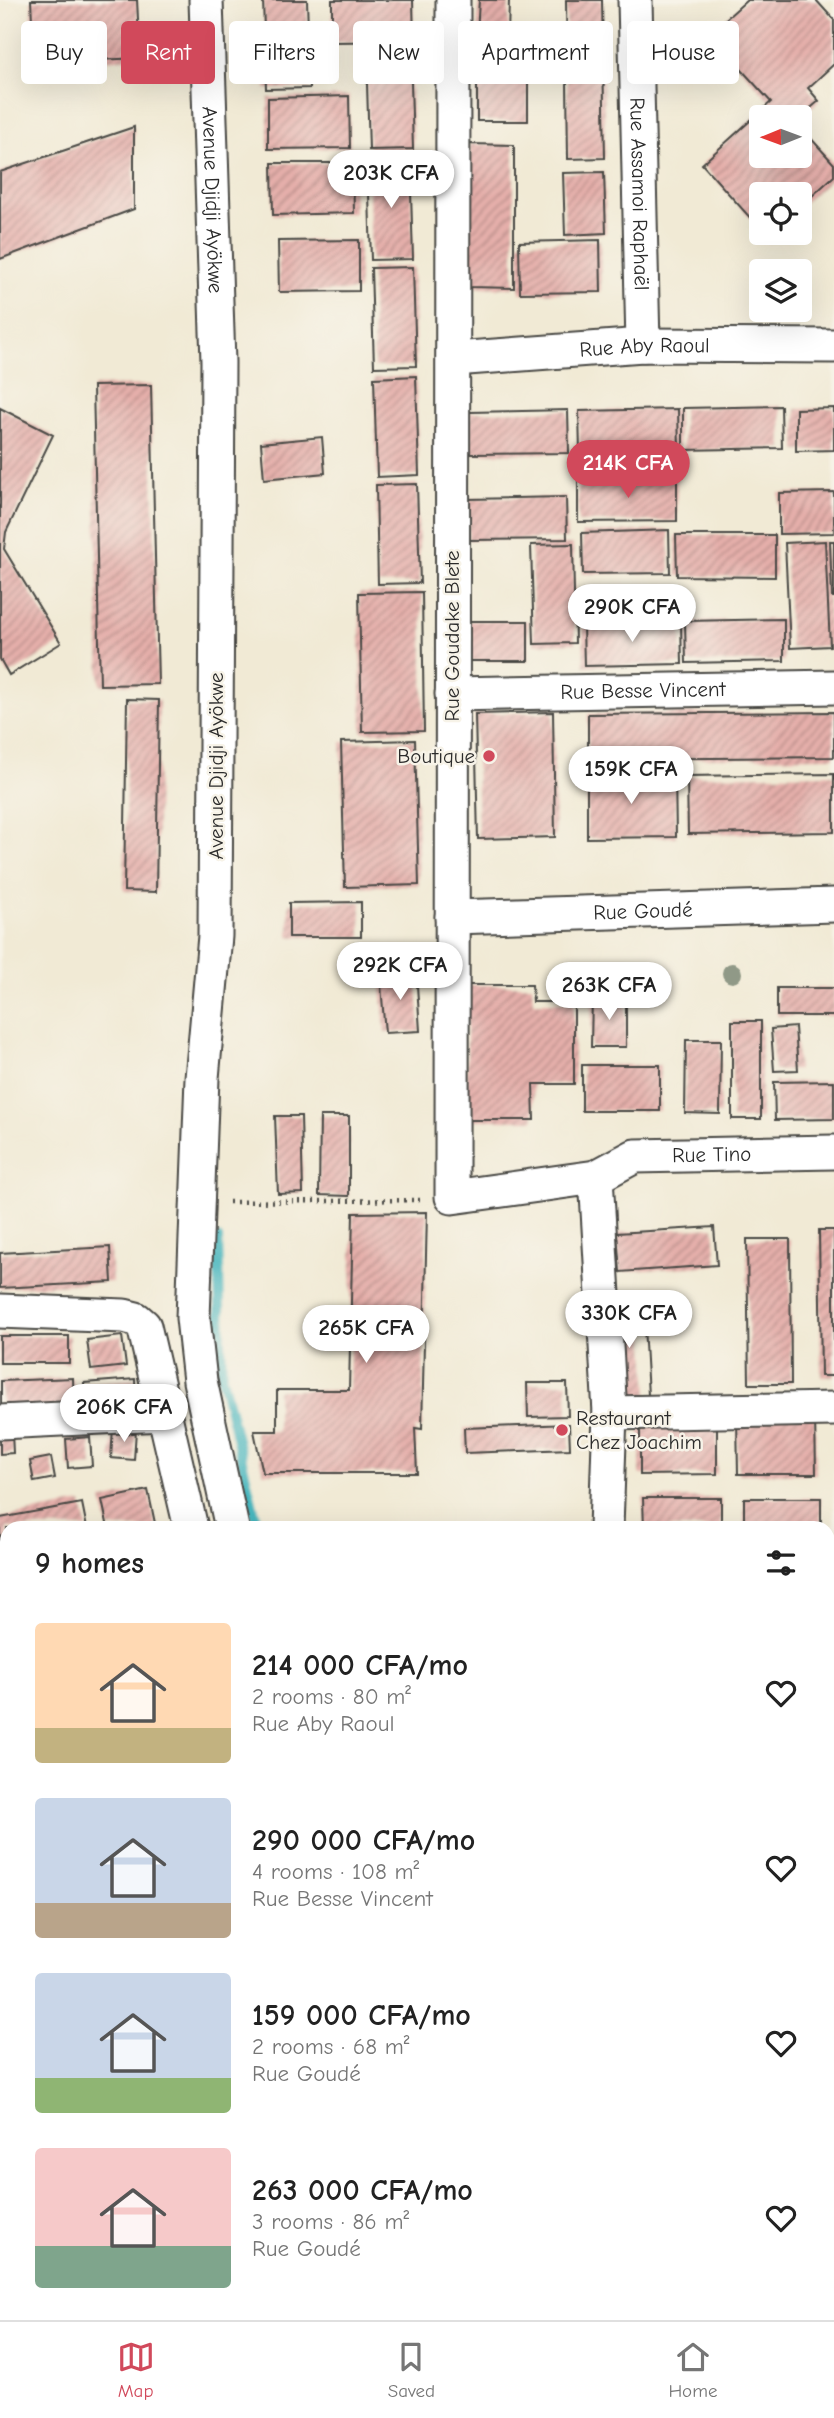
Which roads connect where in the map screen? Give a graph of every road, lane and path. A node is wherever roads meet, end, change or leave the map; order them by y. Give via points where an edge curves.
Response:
1 (206, 0) edge
2 (453, 0) edge
3 (635, 0) edge
4 (643, 345) junction
5 (834, 346) edge
6 (454, 359) junction
7 (834, 687) edge
8 (452, 694) junction
9 (834, 905) edge
10 (452, 917) junction
11 (834, 1152) edge
12 (596, 1177) junction
13 (452, 1197) junction
14 (199, 1203) junction
15 (0, 1311) edge
16 (834, 1409) edge
17 (610, 1413) junction
18 (163, 1414) junction
19 (0, 1422) edge
20 (189, 1521) edge
21 (230, 1521) edge
22 (606, 1521) edge

1 - 14 street, Avenue Djidji Ayökwe via 218,362 215,936 202,1078
2 - 6 street, Rue Goudake Blete
3 - 4 street, Rue Assamoi Raphaël
4 - 5 street, Rue Aby Raoul
4 - 6 street, Rue Aby Raoul
6 - 8 street, Rue Goudake Blete
7 - 8 street, Rue Besse Vincent
8 - 10 street, Rue Goudake Blete
9 - 10 street, Rue Goudé
10 - 13 street, Rue Goudake Blete
11 - 12 street, Rue Tino via 635,1156
12 - 13 street
12 - 17 street
13 - 14 path
14 - 21 street, Avenue Djidji Ayökwe via 194,1331 200,1381
15 - 18 street via 136,1319 144,1326
16 - 17 street
17 - 22 street
18 - 19 street
18 - 20 street

